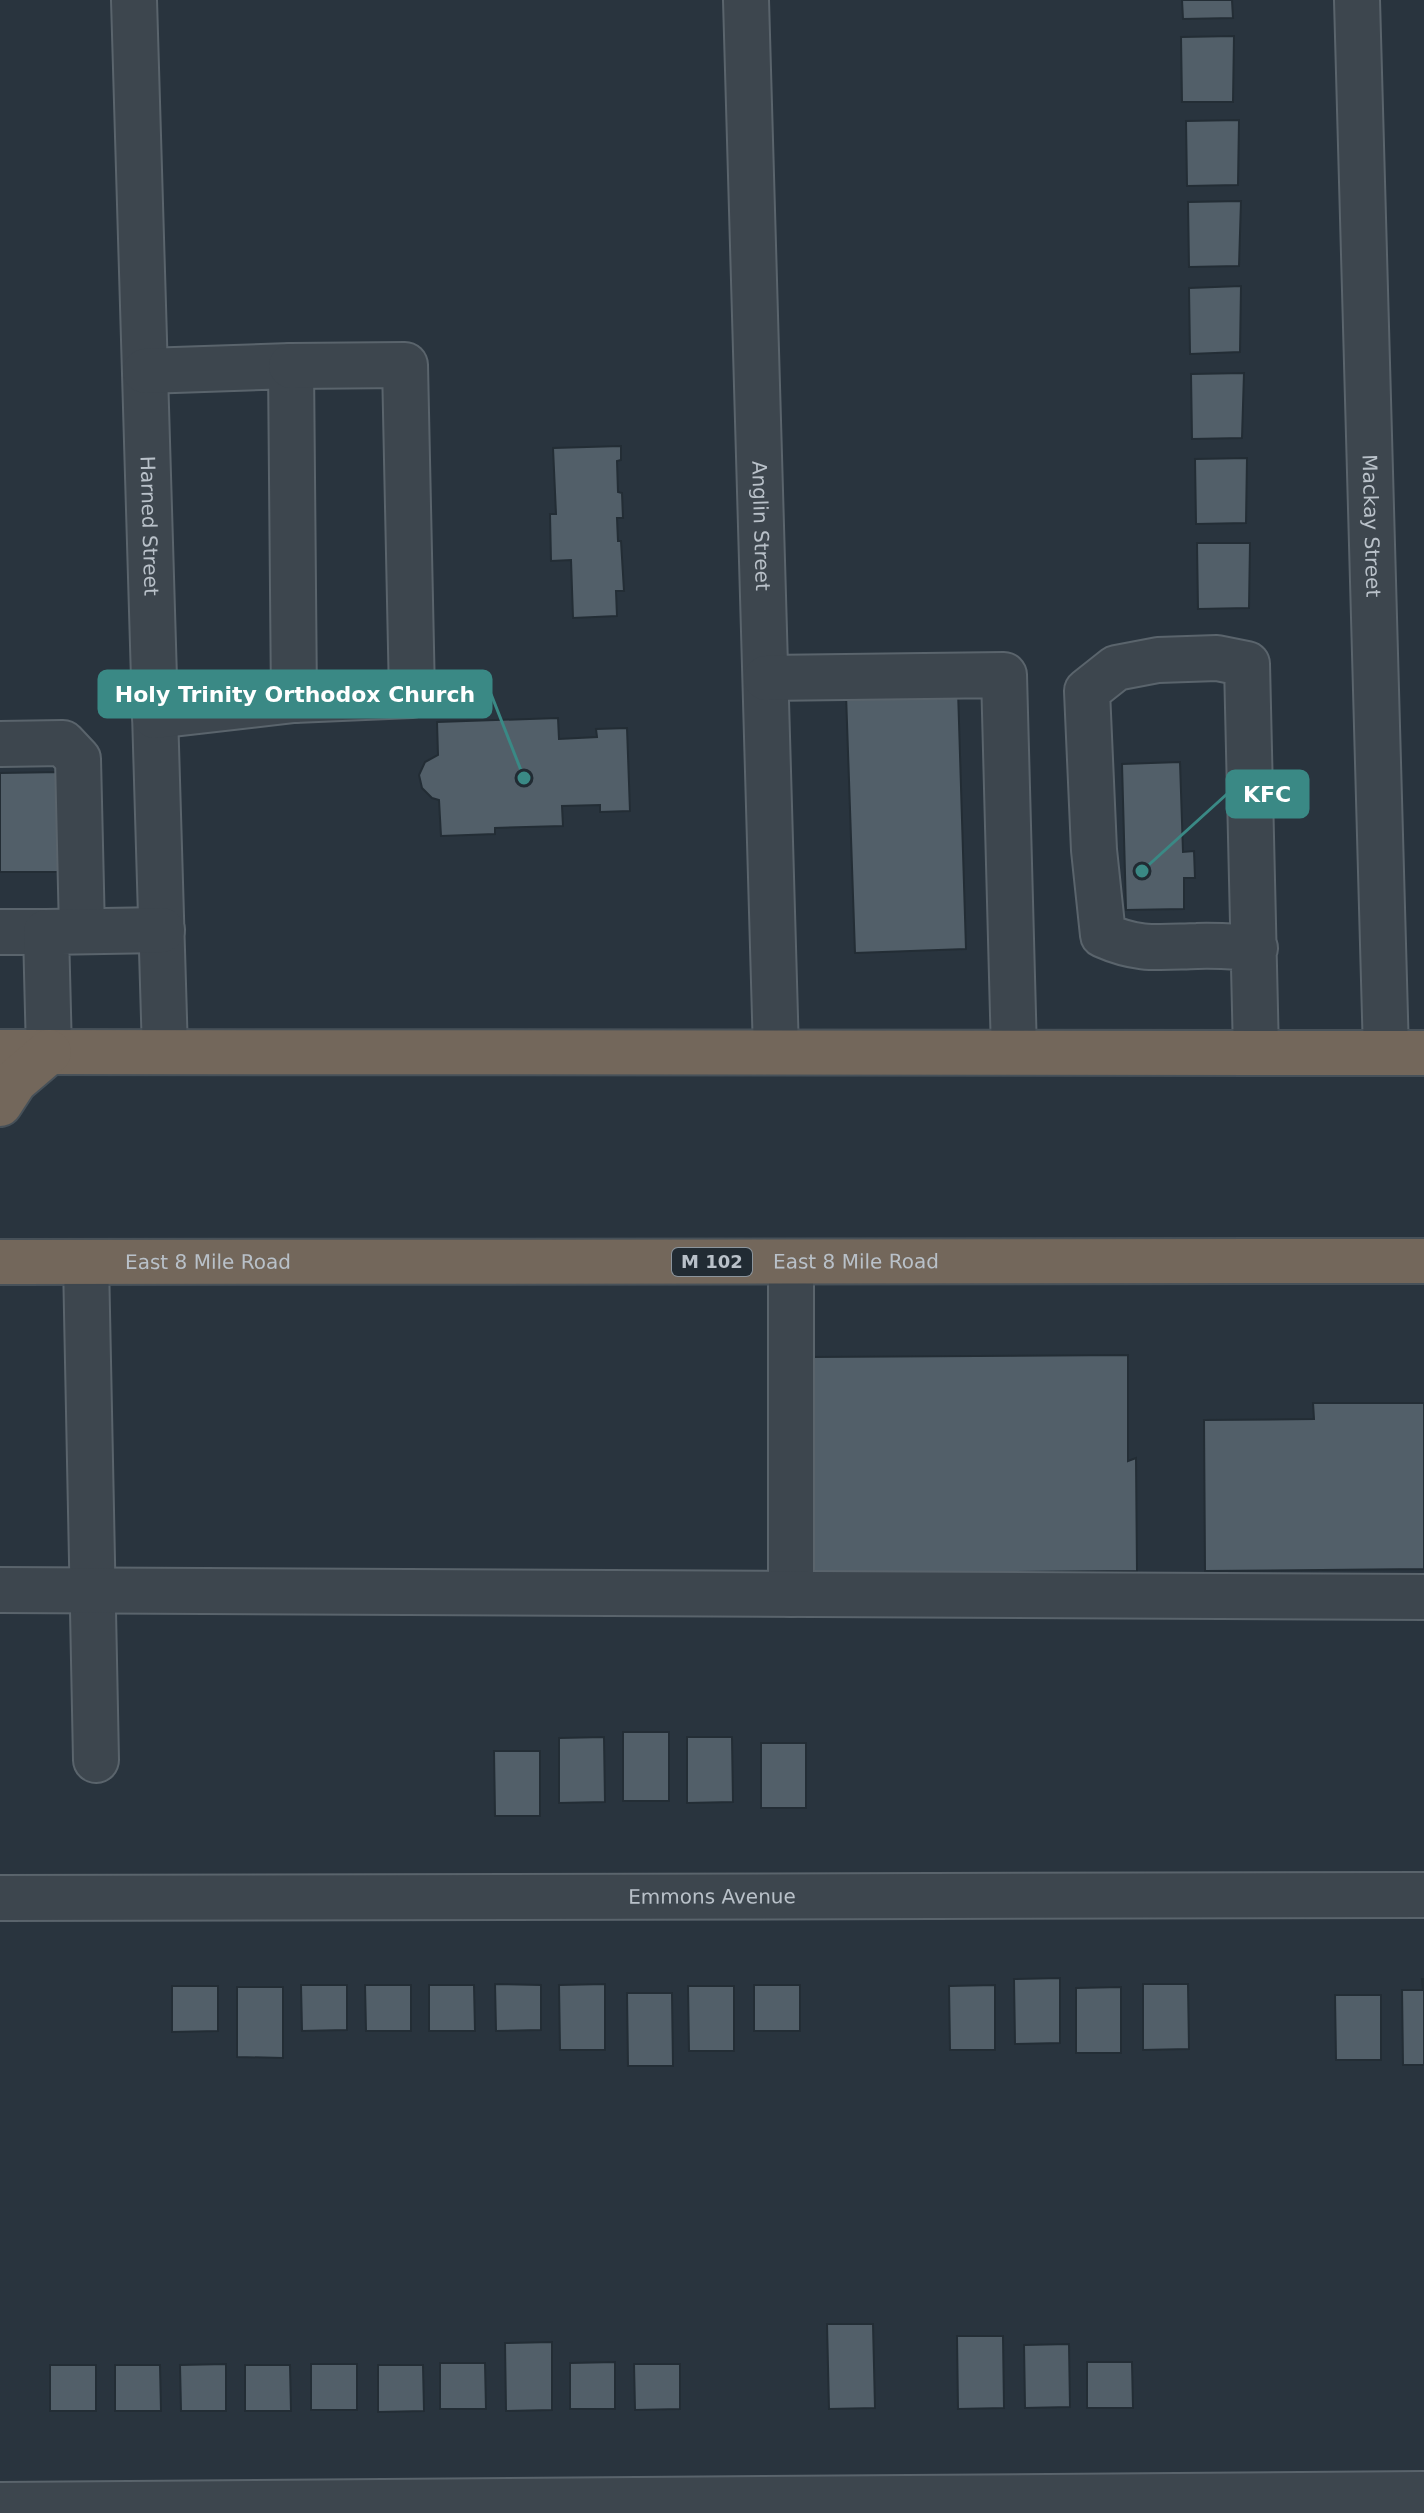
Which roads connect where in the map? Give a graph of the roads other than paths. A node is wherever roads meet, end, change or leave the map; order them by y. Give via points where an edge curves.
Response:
1 (134, 0) edge
2 (746, 0) edge
3 (1357, 0) edge
4 (291, 366) junction
5 (145, 371) junction
6 (766, 678) junction
7 (294, 700) junction
8 (155, 716) junction
9 (0, 744) edge
10 (162, 930) junction
11 (64, 931) junction
12 (0, 932) edge
13 (1255, 948) junction
14 (0, 1052) edge
15 (49, 1052) junction
16 (165, 1052) junction
17 (776, 1052) junction
18 (1014, 1052) junction
19 (1256, 1053) junction
20 (1405, 1053) edge
21 (0, 1104) edge
22 (7, 1251) edge
23 (1424, 1261) edge
24 (86, 1262) junction
25 (791, 1262) junction
26 (0, 1590) edge
27 (93, 1591) junction
28 (791, 1594) junction
29 (1424, 1597) edge
30 (96, 1760) dead end
31 (1424, 1895) edge
32 (0, 1898) edge
33 (1424, 2494) edge
34 (1245, 2504) edge
35 (0, 2505) edge
36 (1032, 2505) edge
37 (652, 2507) edge

1 - 5 street, Harned Street
2 - 6 street, Anglin Street
3 - 20 street, Mackay Street
4 - 5 street
4 - 7 street
4 - 7 street via 405,365 412,695
5 - 8 street, Harned Street
6 - 17 street, Anglin Street
6 - 18 street via 1004,675
7 - 8 street
8 - 10 street, Harned Street
9 - 11 street via 63,743 78,759
10 - 11 street
10 - 16 street, Harned Street
11 - 12 street
11 - 15 street
13 - 13 street via 1247,664 1217,658 1116,668 1087,691 1103,935 1128,946
13 - 19 street
14 - 15 highway
15 - 16 highway
15 - 21 highway via 15,1081
16 - 17 highway
17 - 18 highway
18 - 19 highway
19 - 20 highway
22 - 24 highway, East 8 Mile Road / M 102
23 - 25 highway, East 8 Mile Road / M 102
24 - 25 highway, East 8 Mile Road / M 102
24 - 27 street
25 - 28 street
26 - 27 street
27 - 28 street
27 - 30 street
28 - 29 street
31 - 32 street, Emmons Avenue
33 - 34 street
34 - 36 street
35 - 37 street
36 - 37 street

